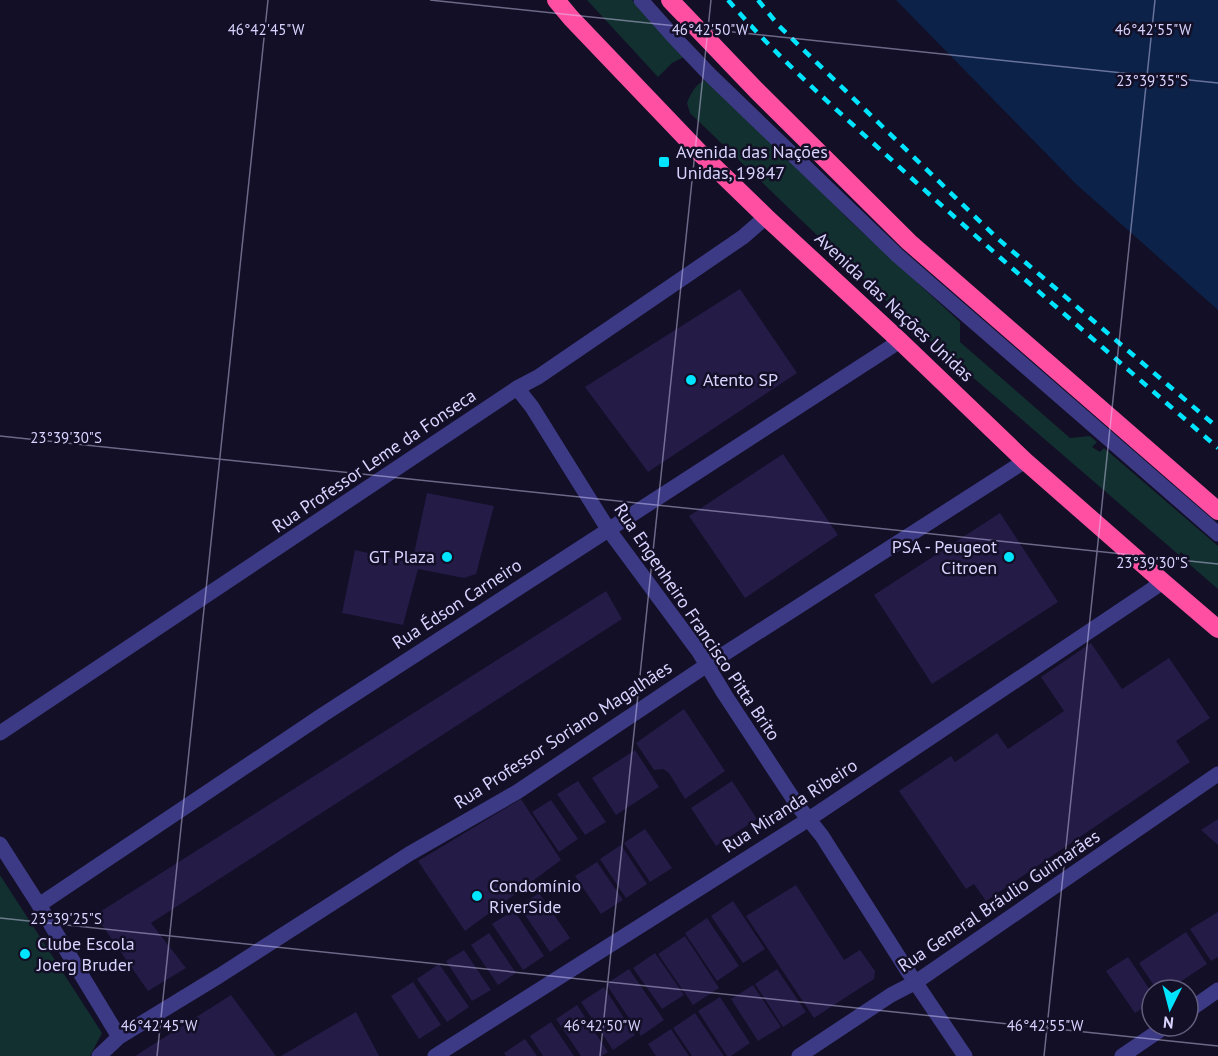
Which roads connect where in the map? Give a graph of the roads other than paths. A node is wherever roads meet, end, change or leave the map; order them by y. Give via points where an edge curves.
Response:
1 (556, 0) edge
2 (641, 0) edge
3 (670, 0) edge
4 (766, 217) junction
5 (900, 341) junction
6 (517, 388) junction
7 (1025, 460) junction
8 (1218, 511) edge
9 (608, 529) junction
10 (1218, 534) edge
11 (1163, 582) junction
12 (1218, 629) edge
13 (707, 665) junction
14 (0, 733) edge
15 (1218, 774) edge
16 (808, 819) junction
17 (0, 844) edge
18 (39, 905) junction
19 (916, 982) junction
20 (1218, 990) edge
21 (1200, 1003) edge
22 (119, 1037) junction
23 (1148, 1038) edge
24 (99, 1056) edge
25 (435, 1056) edge
26 (799, 1056) edge
27 (965, 1056) edge
28 (1122, 1056) edge

1 - 4 highway, Avenida das Nações Unidas
2 - 10 street via 710,75 897,255
3 - 8 highway via 909,242
4 - 5 highway, Avenida das Nações Unidas
4 - 6 street, Rua Professor Leme da Fonseca
5 - 7 highway, Avenida das Nações Unidas
5 - 9 street, Rua Édson Carneiro
6 - 9 street, Rua Engenheiro Francisco Pitta Brito
6 - 14 street, Rua Professor Leme da Fonseca
7 - 11 highway, Avenida das Nações Unidas
7 - 13 street, Rua Professor Soriano Magalhães
9 - 13 street, Rua Engenheiro Francisco Pitta Brito
9 - 18 street, Rua Édson Carneiro
11 - 12 highway, Avenida das Nações Unidas
11 - 16 street, Rua Miranda Ribeiro
13 - 16 street, Rua Engenheiro Francisco Pitta Brito
13 - 22 street, Rua Professor Soriano Magalhães via 517,792 409,854
15 - 19 street, Rua General Bráulio Guimarães
16 - 19 street, Rua Engenheiro Francisco Pitta Brito
16 - 25 street, Rua Miranda Ribeiro
17 - 18 street
18 - 22 street
19 - 26 street, Rua General Bráulio Guimarães
19 - 27 street, Rua Engenheiro Francisco Pitta Brito
20 - 21 street
22 - 24 street, Rua Professor Soriano Magalhães
23 - 28 street

